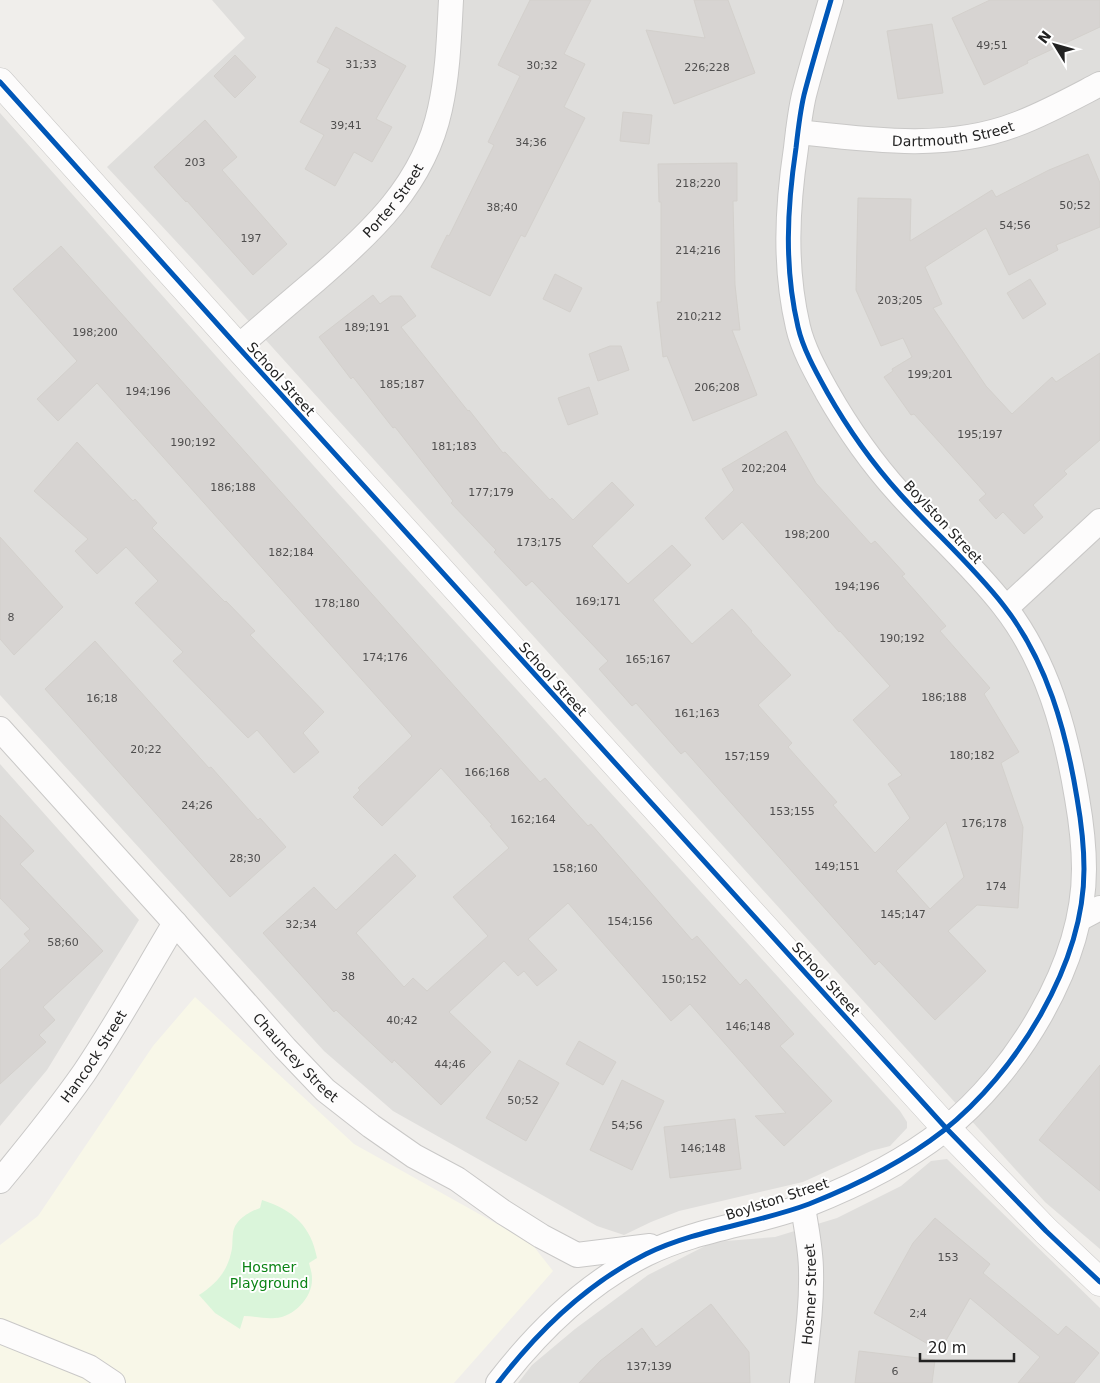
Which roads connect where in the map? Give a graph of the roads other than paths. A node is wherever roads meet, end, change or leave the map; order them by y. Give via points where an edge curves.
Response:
1 (451, 0) edge
2 (832, 0) edge
3 (0, 82) edge
4 (1100, 84) edge
5 (798, 132) junction
6 (238, 347) junction
7 (1100, 521) edge
8 (1006, 608) junction
9 (0, 728) edge
10 (1100, 908) edge
11 (1079, 919) junction
12 (175, 923) junction
13 (946, 1128) junction
14 (0, 1181) edge
15 (803, 1206) junction
16 (674, 1242) junction
17 (1100, 1282) edge
18 (0, 1331) edge
19 (113, 1383) edge
20 (498, 1383) edge
21 (802, 1383) edge

1 - 6 street, Porter Street via 447,66 440,110 428,148 409,184 360,242
2 - 5 street, Boylston Street via 804,92
3 - 6 street, School Street
4 - 5 street, Dartmouth Street via 1047,112 980,135 896,142
5 - 8 street, Boylston Street via 787,236 791,287 799,331 818,376 869,456
6 - 13 street, School Street
7 - 8 street
8 - 11 street, Boylston Street via 1050,688 1064,732 1081,825 1084,871
9 - 12 street, Chauncey Street
10 - 11 street
11 - 13 street, Boylston Street via 1066,961 1025,1040 980,1095
12 - 14 street, Hancock Street via 84,1073
12 - 16 street, Chauncey Street via 325,1090 414,1156 457,1179 503,1212 577,1255
13 - 15 street, Boylston Street via 878,1174
13 - 17 street, School Street
15 - 16 street, Boylston Street
15 - 21 street, Hosmer Street via 809,1240 811,1302
16 - 20 street, Boylston Street via 646,1254 580,1297 518,1356
18 - 19 street via 89,1367

